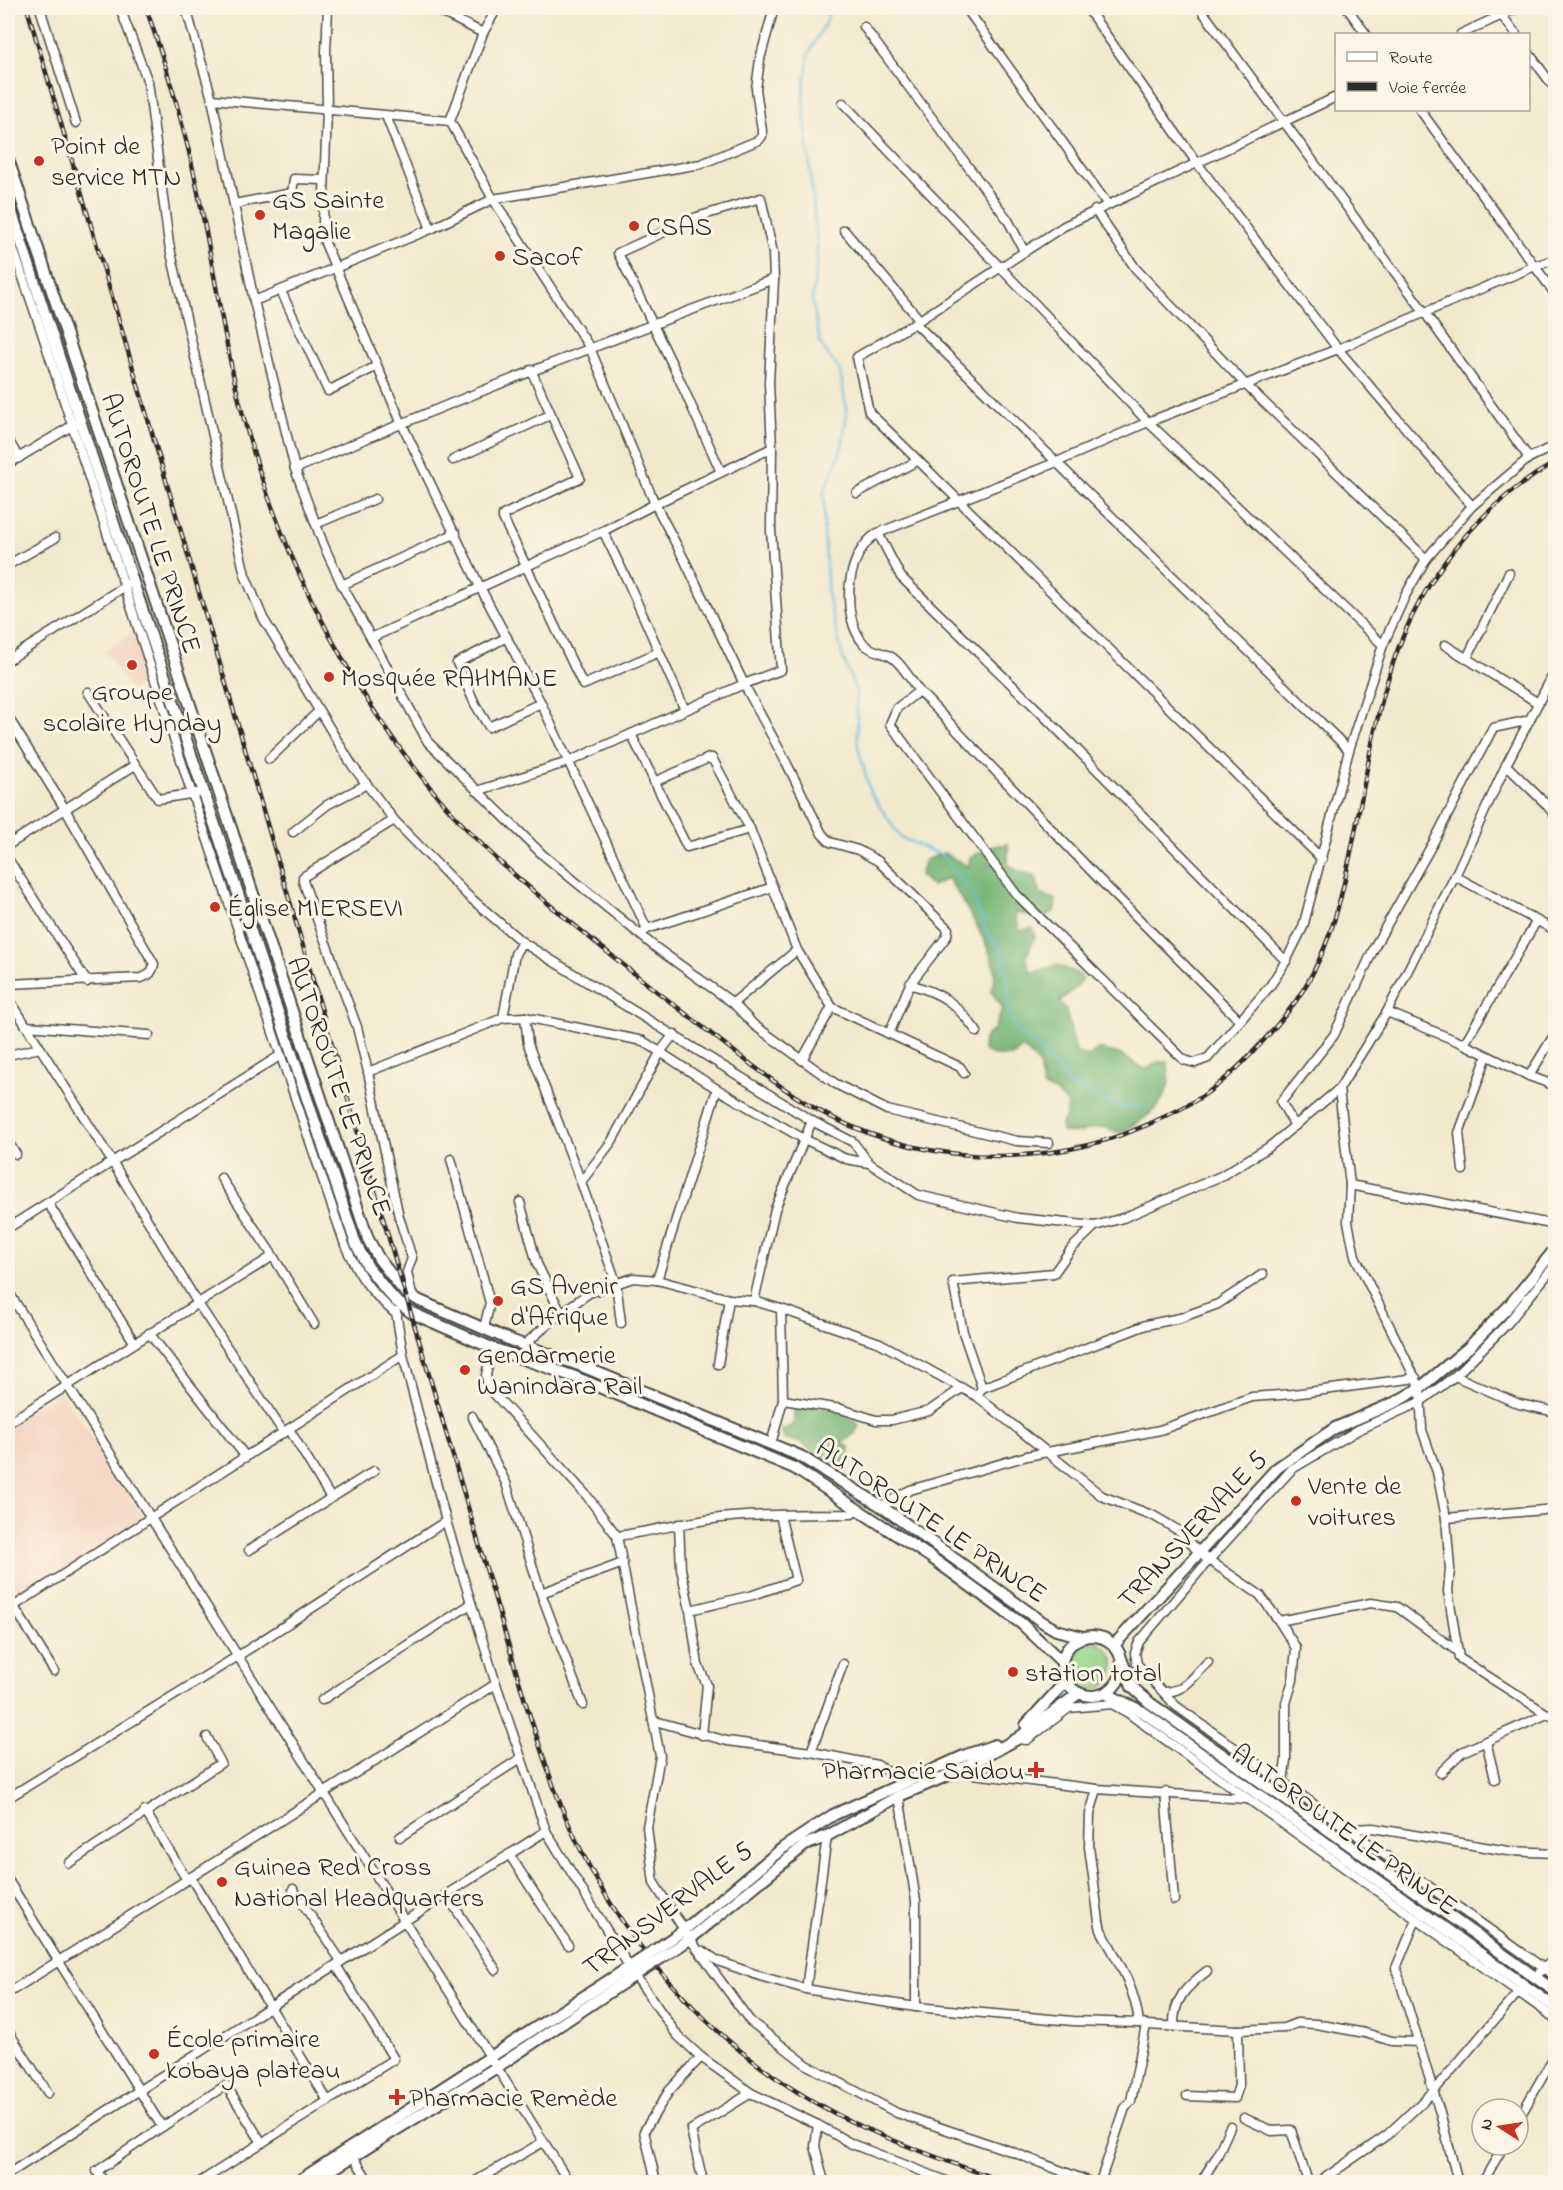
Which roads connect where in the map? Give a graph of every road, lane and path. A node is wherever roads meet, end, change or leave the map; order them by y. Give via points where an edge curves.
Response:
1 (40, 8) edge
2 (120, 8) edge
3 (186, 8) edge
4 (328, 8) edge
5 (434, 8) edge
6 (497, 8) edge
7 (774, 8) edge
8 (966, 8) edge
9 (1087, 8) edge
10 (1200, 8) edge
11 (1347, 8) edge
12 (1517, 8) edge
13 (1499, 11) edge
14 (864, 27) dead end
15 (483, 33) junction
16 (1365, 33) edge
17 (1463, 33) edge
18 (1515, 33) edge
19 (1530, 55) edge
20 (1556, 90) edge
21 (1335, 98) edge
22 (212, 99) junction
23 (843, 103) dead end
24 (327, 109) junction
25 (1421, 111) edge
26 (386, 116) junction
27 (450, 121) junction
28 (76, 123) dead end
29 (1284, 123) junction
30 (8, 159) edge
31 (1197, 163) junction
32 (323, 180) junction
33 (493, 199) junction
34 (8, 201) edge
35 (234, 204) junction
36 (1108, 205) junction
37 (1095, 210) junction
38 (431, 229) junction
39 (844, 230) dead end
40 (8, 234) edge
41 (1024, 251) junction
42 (1556, 260) edge
43 (1535, 266) junction
44 (999, 267) junction
45 (335, 268) junction
46 (774, 279) junction
47 (281, 291) junction
48 (1556, 295) edge
49 (254, 301) junction
50 (1425, 313) junction
51 (917, 321) junction
52 (652, 325) junction
53 (590, 348) junction
54 (1338, 349) junction
55 (376, 366) junction
56 (531, 370) junction
57 (1246, 385) junction
58 (550, 415) junction
59 (401, 422) junction
60 (1148, 422) junction
61 (76, 423) junction
62 (8, 440) edge
63 (1556, 445) edge
64 (772, 448) junction
65 (19, 458) junction
66 (1529, 458) junction
67 (453, 460) dead end
68 (917, 461) junction
69 (1058, 462) junction
70 (8, 464) edge
71 (295, 469) junction
72 (721, 472) junction
73 (857, 493) dead end
74 (375, 499) dead end
75 (956, 501) junction
76 (655, 504) junction
77 (1472, 506) junction
78 (316, 524) junction
79 (603, 531) junction
80 (456, 533) junction
81 (878, 533) junction
82 (55, 538) dead end
83 (1426, 559) junction
84 (8, 562) edge
85 (525, 566) junction
86 (1509, 573) dead end
87 (129, 584) junction
88 (342, 585) junction
89 (480, 587) junction
90 (370, 638) junction
91 (507, 638) junction
92 (1383, 645) junction
93 (1445, 645) dead end
94 (659, 652) junction
95 (1467, 658) junction
96 (8, 660) edge
97 (1556, 669) edge
98 (744, 684) junction
99 (919, 691) junction
100 (88, 692) dead end
101 (542, 703) junction
102 (1538, 704) junction
103 (685, 710) junction
104 (319, 711) junction
105 (8, 717) edge
106 (1530, 720) junction
107 (631, 734) junction
108 (1349, 750) junction
109 (268, 759) dead end
110 (568, 762) junction
111 (135, 765) junction
112 (1506, 765) junction
113 (654, 782) junction
114 (367, 784) junction
115 (477, 791) junction
116 (198, 793) junction
117 (65, 809) junction
118 (1556, 817) edge
119 (394, 820) junction
120 (750, 829) junction
121 (293, 832) dead end
122 (8, 845) edge
123 (8, 859) edge
124 (1322, 859) junction
125 (1455, 876) junction
126 (773, 887) junction
127 (1536, 922) junction
128 (644, 932) junction
129 (1556, 932) edge
130 (522, 942) junction
131 (797, 951) junction
132 (1286, 961) junction
133 (87, 982) junction
134 (8, 984) edge
135 (910, 984) junction
136 (8, 997) edge
137 (733, 1003) junction
138 (832, 1007) junction
139 (1387, 1012) junction
140 (525, 1017) junction
141 (503, 1018) junction
142 (1240, 1021) junction
143 (26, 1026) junction
144 (977, 1032) dead end
145 (1556, 1032) edge
146 (674, 1034) junction
147 (889, 1034) junction
148 (149, 1035) dead end
149 (1464, 1044) junction
150 (40, 1048) junction
151 (661, 1051) junction
152 (8, 1055) edge
153 (281, 1055) junction
154 (1487, 1056) junction
155 (802, 1060) junction
156 (368, 1072) junction
157 (964, 1073) dead end
158 (1528, 1076) junction
159 (1556, 1086) edge
160 (717, 1089) junction
161 (1340, 1089) junction
162 (812, 1120) junction
163 (1295, 1126) junction
164 (804, 1140) junction
165 (8, 1142) edge
166 (1049, 1143) dead end
167 (15, 1154) dead end
168 (451, 1159) dead end
169 (113, 1162) junction
170 (869, 1163) junction
171 (1463, 1170) dead end
172 (221, 1178) dead end
173 (581, 1182) junction
174 (1350, 1185) junction
175 (520, 1202) dead end
176 (48, 1203) junction
177 (1556, 1225) edge
178 (1095, 1226) junction
179 (8, 1228) edge
180 (1556, 1248) edge
181 (273, 1256) junction
182 (1556, 1264) edge
183 (1263, 1274) dead end
184 (657, 1280) junction
185 (616, 1282) junction
186 (8, 1291) edge
187 (412, 1295) junction
188 (729, 1299) junction
189 (396, 1301) junction
190 (754, 1301) junction
191 (197, 1302) junction
192 (782, 1309) junction
193 (561, 1313) junction
194 (397, 1315) junction
195 (621, 1323) dead end
196 (314, 1324) dead end
197 (484, 1328) junction
198 (149, 1334) junction
199 (134, 1342) junction
200 (524, 1345) junction
201 (492, 1348) junction
202 (403, 1355) junction
203 (718, 1364) dead end
204 (1455, 1376) junction
205 (1418, 1383) junction
206 (66, 1384) junction
207 (962, 1388) junction
208 (982, 1388) junction
209 (978, 1397) junction
210 (783, 1400) junction
211 (1420, 1402) junction
212 (1556, 1412) edge
213 (472, 1416) dead end
214 (8, 1423) edge
215 (287, 1431) junction
216 (771, 1444) junction
217 (1048, 1453) junction
218 (246, 1457) junction
219 (374, 1471) dead end
220 (331, 1498) junction
221 (881, 1506) junction
222 (1556, 1509) edge
223 (856, 1510) junction
224 (780, 1515) junction
225 (150, 1517) junction
226 (1446, 1518) junction
227 (446, 1521) junction
228 (679, 1524) junction
229 (617, 1536) junction
230 (249, 1550) dead end
231 (1204, 1557) junction
232 (623, 1563) junction
233 (541, 1593) junction
234 (8, 1597) edge
235 (471, 1604) junction
236 (11, 1608) edge
237 (690, 1610) junction
238 (1279, 1621) junction
239 (1083, 1637) junction
240 (1114, 1645) junction
241 (1457, 1651) junction
242 (238, 1656) junction
243 (1122, 1661) junction
244 (1062, 1662) junction
245 (1208, 1662) dead end
246 (843, 1664) dead end
247 (54, 1671) dead end
248 (1066, 1681) junction
249 (496, 1684) junction
250 (1164, 1692) junction
251 (1079, 1693) junction
252 (1105, 1693) junction
253 (322, 1700) dead end
254 (583, 1705) dead end
255 (1551, 1716) edge
256 (655, 1721) junction
257 (1158, 1729) junction
258 (702, 1735) junction
259 (207, 1737) dead end
260 (1017, 1739) junction
261 (1486, 1741) junction
262 (1240, 1751) junction
263 (811, 1752) junction
264 (521, 1758) junction
265 (1232, 1761) junction
266 (956, 1772) junction
267 (1440, 1773) dead end
268 (1495, 1779) dead end
269 (907, 1782) junction
270 (1284, 1782) junction
271 (1097, 1788) junction
272 (324, 1792) junction
273 (1165, 1792) junction
274 (899, 1796) junction
275 (8, 1798) edge
276 (1246, 1799) junction
277 (146, 1811) junction
278 (1351, 1829) junction
279 (546, 1831) junction
280 (827, 1836) junction
281 (400, 1837) dead end
282 (1342, 1839) junction
283 (1556, 1853) edge
284 (509, 1854) junction
285 (69, 1863) dead end
286 (189, 1879) junction
287 (8, 1880) edge
288 (293, 1889) dead end
289 (446, 1894) junction
290 (1174, 1900) dead end
291 (405, 1920) junction
292 (1416, 1920) junction
293 (687, 1935) junction
294 (568, 1945) dead end
295 (1556, 1957) edge
296 (58, 1961) junction
297 (338, 1963) junction
298 (637, 1968) junction
299 (496, 1970) dead end
300 (1207, 1971) dead end
301 (1539, 1973) junction
302 (1556, 1977) edge
303 (806, 1989) junction
304 (1522, 1989) junction
305 (1556, 1992) edge
306 (8, 1993) edge
307 (270, 2007) junction
308 (916, 2007) junction
309 (1556, 2008) edge
310 (1556, 2019) edge
311 (1143, 2024) junction
312 (1174, 2026) junction
313 (1238, 2030) junction
314 (8, 2031) edge
315 (1419, 2042) junction
316 (1556, 2053) edge
317 (701, 2057) junction
318 (494, 2062) junction
319 (138, 2091) junction
320 (1433, 2092) junction
321 (48, 2093) dead end
322 (751, 2093) junction
323 (1187, 2096) dead end
324 (1530, 2099) edge
325 (328, 2101) junction
326 (1244, 2118) dead end
327 (818, 2125) junction
328 (162, 2127) junction
329 (1230, 2127) dead end
330 (543, 2142) junction
331 (262, 2143) junction
332 (353, 2156) junction
333 (1497, 2157) edge
334 (8, 2174) edge
335 (104, 2182) edge
336 (200, 2182) edge
337 (297, 2182) edge
338 (312, 2182) edge
339 (369, 2182) edge
340 (474, 2182) edge
341 (568, 2182) edge
342 (656, 2182) edge
343 (704, 2182) edge
344 (824, 2182) edge
345 (949, 2182) edge
346 (1090, 2182) edge
347 (1100, 2182) edge
348 (1200, 2182) edge
349 (1308, 2182) edge
350 (1319, 2182) edge
351 (1458, 2182) edge
352 (1483, 2182) edge

1 - 28 street
2 - 104 street via 148,82 169,244 244,575 263,618
3 - 22 street
4 - 24 street
5 - 15 street
6 - 15 street
7 - 33 street via 756,89 762,130 759,140 701,164
8 - 36 street
9 - 31 street
10 - 29 street
11 - 16 street
12 - 13 street
13 - 17 street
13 - 18 street
14 - 41 street via 1008,219
15 - 27 street
19 - 20 street
21 - 29 street
22 - 24 street
22 - 35 street
23 - 44 street
24 - 26 street
24 - 32 street
25 - 43 street
26 - 27 street
26 - 38 street
27 - 33 street
29 - 31 street
29 - 50 street
30 - 187 main road, AUTOROUTE LE PRINCE via 368,1239 384,1266
31 - 36 street
31 - 54 street
32 - 35 street via 294,179 291,193
32 - 45 street via 325,243
33 - 38 street
33 - 53 street
34 - 61 main road, AUTOROUTE LE PRINCE
35 - 49 street
36 - 37 street
37 - 41 street
37 - 57 street via 1136,269
38 - 45 street
39 - 51 street
40 - 61 street
41 - 44 street
42 - 43 street
43 - 48 street
43 - 50 street
44 - 51 street
44 - 60 street
45 - 47 street
45 - 55 street
46 - 52 street
46 - 52 street via 773,253 761,198 697,217 618,253
46 - 64 street
47 - 49 street
47 - 55 street via 328,391
49 - 71 street
50 - 54 street
50 - 66 street
51 - 68 street via 857,357 869,412
51 - 69 street
52 - 53 street
52 - 72 street
53 - 56 street
53 - 76 street
54 - 57 street
54 - 77 street
55 - 59 street
56 - 58 street
56 - 59 street
57 - 60 street
57 - 83 street
58 - 67 street
58 - 85 street via 580,478 502,516
59 - 71 street
59 - 80 street
60 - 69 street
60 - 92 street
61 - 65 street
61 - 87 main road, AUTOROUTE LE PRINCE
62 - 65 street
63 - 66 street
64 - 72 street
64 - 98 street via 771,530 782,668
65 - 70 street
66 - 77 street
68 - 73 street
68 - 75 street
69 - 75 street
69 - 108 street
71 - 78 street
72 - 76 street
74 - 78 street
75 - 81 street
75 - 124 street
76 - 79 street
76 - 98 street
77 - 83 street
78 - 88 street
79 - 85 street
79 - 94 street
80 - 88 street
80 - 89 street
81 - 99 street via 859,551 849,605 857,635 867,647 894,658
81 - 132 street via 901,577
82 - 84 street
83 - 92 street
85 - 89 street
85 - 94 street via 583,685
86 - 95 street
87 - 96 street
87 - 116 main road, AUTOROUTE LE PRINCE
88 - 90 street
89 - 90 street
89 - 91 street
90 - 115 street via 428,742
91 - 101 street
91 - 101 street via 457,663 475,704 489,727
92 - 108 street
93 - 95 street
94 - 103 street
95 - 102 street
97 - 102 street
98 - 103 street
98 - 135 street via 826,839 878,861 948,929 947,936
99 - 142 street
99 - 142 street via 897,708 890,724 1016,894 1184,1060 1195,1063 1208,1058
100 - 111 street
101 - 110 street
102 - 106 street
103 - 107 street
104 - 109 street
104 - 114 street
105 - 117 street
106 - 112 street
106 - 163 street via 1493,728 1376,944 1334,1035 1281,1102
107 - 110 street
107 - 113 street
108 - 124 street
110 - 115 street
110 - 128 street
111 - 116 street via 158,799
111 - 117 street
112 - 118 street
112 - 125 street
113 - 120 street via 687,847
113 - 120 street via 711,758
114 - 119 street
114 - 121 street via 327,805
115 - 128 street via 543,855
116 - 153 street
116 - 189 main road, AUTOROUTE LE PRINCE via 356,1244
117 - 122 street
117 - 133 street via 154,964 153,971 141,978
119 - 130 street via 467,895
119 - 156 street via 303,877 357,1027
120 - 126 street
123 - 133 street
124 - 132 street via 1304,927
125 - 127 street
125 - 139 street
126 - 128 street
126 - 131 street
127 - 129 street
127 - 149 street
128 - 137 street
130 - 141 street via 515,954
130 - 146 street
131 - 137 street
131 - 138 street
132 - 142 street
133 - 134 street
135 - 144 street via 944,997
135 - 147 street
136 - 143 street
137 - 155 street via 754,1025
138 - 147 street
138 - 155 street
139 - 149 street
139 - 161 street
140 - 141 street
140 - 151 street via 643,1041
140 - 173 street via 528,1044
141 - 156 street
143 - 148 street
143 - 150 street
145 - 158 street
146 - 151 street
146 - 162 street
147 - 157 street via 960,1067
149 - 154 street
150 - 152 street
150 - 169 street
151 - 160 street
151 - 173 street via 612,1142
153 - 169 street
153 - 194 street via 345,1245 359,1274 378,1299
154 - 158 street
154 - 171 street via 1459,1132
155 - 166 street via 836,1084 887,1110 1017,1141
156 - 187 street via 399,1217 412,1258 407,1272
158 - 159 street
160 - 164 street
160 - 184 street
161 - 163 street
161 - 174 street
162 - 164 street
162 - 170 street via 852,1142
163 - 178 street via 1221,1176
164 - 170 street via 846,1159
164 - 190 street via 775,1209
165 - 167 street
168 - 197 street via 490,1303
169 - 176 street
169 - 191 street
170 - 178 street via 918,1195 1017,1218
172 - 181 street
173 - 185 street
174 - 177 street
174 - 205 street via 1348,1222 1355,1256
175 - 193 street via 537,1264
176 - 179 street
176 - 199 street
178 - 208 street via 1071,1248 1054,1273 953,1282 963,1332
180 - 205 main road, TRANSVERVALE 5 via 1468,1348
181 - 191 street
181 - 196 street
182 - 204 street via 1507,1324
183 - 208 street via 1218,1304 1146,1325
184 - 185 street via 633,1278
184 - 188 street
185 - 193 street via 589,1293
185 - 195 street
186 - 206 street
187 - 197 main road, AUTOROUTE LE PRINCE
188 - 190 street
188 - 203 street
189 - 194 street
189 - 201 main road, AUTOROUTE LE PRINCE via 411,1313
190 - 192 street
191 - 198 street
191 - 215 street
192 - 207 street via 880,1343
192 - 210 street
193 - 200 street
194 - 202 street
197 - 200 main road, AUTOROUTE LE PRINCE
198 - 199 street
198 - 218 street
199 - 206 street
200 - 216 main road, AUTOROUTE LE PRINCE
201 - 223 main road, AUTOROUTE LE PRINCE via 575,1377 794,1468
201 - 229 street via 486,1376 488,1387 587,1496
202 - 215 street
202 - 227 street
204 - 211 street
204 - 212 street via 1519,1404
205 - 211 street
205 - 217 street via 1252,1397 1160,1430
205 - 231 main road, TRANSVERVALE 5 via 1396,1402 1335,1428 1276,1468
206 - 214 street
206 - 225 street
207 - 209 street
207 - 210 street via 929,1411 892,1420
208 - 209 street
209 - 217 street
210 - 216 street
211 - 226 street via 1422,1430 1437,1472
211 - 231 street via 1358,1430 1292,1469
213 - 233 street via 506,1484
215 - 218 street
215 - 220 street
216 - 221 main road, AUTOROUTE LE PRINCE via 800,1456
217 - 221 street via 910,1490
217 - 231 street via 1102,1496 1154,1516 1181,1532
218 - 225 street
219 - 220 street
220 - 230 street
221 - 239 main road, AUTOROUTE LE PRINCE via 1041,1621 1056,1630
222 - 226 street
223 - 224 street via 852,1514
223 - 244 main road, AUTOROUTE LE PRINCE via 932,1558 1022,1624
224 - 228 street
224 - 237 street via 796,1580
225 - 236 street
225 - 242 street
226 - 241 street via 1448,1591
227 - 235 street
227 - 242 street
228 - 229 street
228 - 237 street via 681,1569
229 - 232 street
231 - 238 street via 1260,1595
231 - 240 main road, TRANSVERVALE 5
231 - 250 street via 1139,1642 1135,1653 1137,1664
232 - 233 street
232 - 256 street
233 - 254 street
234 - 236 street
235 - 249 street
235 - 253 street
236 - 247 street
237 - 258 street via 698,1665 706,1685
238 - 241 street via 1371,1604 1397,1607
238 - 270 street via 1296,1648 1286,1703
239 - 240 main road via 1100,1636
239 - 244 main road via 1069,1646
240 - 243 main road
241 - 255 street via 1459,1658
242 - 272 street
242 - 275 street
243 - 252 main road via 1118,1680
243 - 265 main road, AUTOROUTE LE PRINCE via 1132,1687
244 - 248 main road
245 - 250 street via 1177,1691
246 - 263 street
248 - 251 main road
248 - 269 main road, TRANSVERVALE 5 via 1028,1724 1004,1740
249 - 264 street
249 - 272 street
250 - 262 street via 1176,1706
251 - 252 main road
251 - 260 main road, TRANSVERVALE 5
252 - 257 main road, AUTOROUTE LE PRINCE via 1143,1712
255 - 261 street
256 - 258 street
256 - 293 street via 660,1756 647,1827 650,1859 654,1883
257 - 260 street via 1112,1704 1069,1708 1027,1740
257 - 276 street
257 - 304 main road, AUTOROUTE LE PRINCE
258 - 263 street
259 - 277 street via 221,1762
260 - 266 main road, TRANSVERVALE 5
261 - 267 street via 1462,1752
261 - 268 street
262 - 265 street
262 - 270 street
263 - 269 street via 877,1765
264 - 279 street
264 - 281 street
265 - 282 main road, AUTOROUTE LE PRINCE
266 - 271 street
266 - 274 main road, TRANSVERVALE 5
269 - 293 main road, TRANSVERVALE 5 via 833,1815 783,1848
270 - 278 street
271 - 273 street
271 - 311 street via 1090,1814 1089,1847 1099,1921 1130,1983
272 - 286 street
272 - 291 street
273 - 276 street
273 - 290 street
274 - 280 main road, TRANSVERVALE 5
274 - 308 street via 916,1901
276 - 292 street
277 - 285 street
277 - 286 street
278 - 282 street
278 - 283 street via 1373,1828 1508,1851
278 - 301 street
279 - 284 street
279 - 298 street
280 - 293 main road, TRANSVERVALE 5 via 805,1845
280 - 303 street
282 - 301 main road, AUTOROUTE LE PRINCE
284 - 289 street
284 - 294 street
286 - 296 street
286 - 307 street
287 - 296 street
288 - 297 street
289 - 291 street
289 - 299 street
291 - 297 street
291 - 318 street
292 - 304 street
292 - 315 street via 1396,1968
293 - 298 main road, TRANSVERVALE 5, bridge
293 - 303 street via 710,1958
293 - 346 street via 750,2021 807,2065 897,2113
295 - 301 street
296 - 306 street
296 - 319 street
297 - 307 street
297 - 325 street via 394,2059
298 - 317 street via 677,2035
298 - 318 main road, TRANSVERVALE 5
300 - 312 street via 1179,1999
301 - 302 street
301 - 305 main road, AUTOROUTE LE PRINCE
303 - 308 street
304 - 309 main road, AUTOROUTE LE PRINCE
304 - 310 street
304 - 320 street
307 - 319 street
307 - 325 street
308 - 311 street
311 - 312 street
311 - 347 street via 1131,2102 1125,2108
312 - 313 street
313 - 315 street via 1316,2024 1392,2041
313 - 323 street via 1239,2085 1235,2098
314 - 321 street
315 - 320 street
316 - 324 street
317 - 322 street
317 - 342 street via 669,2091 644,2130
318 - 330 street
318 - 332 main road, TRANSVERVALE 5
318 - 337 main road, TRANSVERVALE 5
319 - 328 street
319 - 334 street
320 - 350 street via 1387,2135
320 - 351 street
322 - 327 street
322 - 343 street via 691,2130
325 - 331 street
326 - 349 street via 1272,2131 1292,2130
327 - 344 street via 815,2146
327 - 345 street via 852,2144
328 - 331 street via 226,2085
328 - 335 street via 97,2171
329 - 348 street
330 - 340 street
330 - 341 street
331 - 336 street
332 - 338 main road, TRANSVERVALE 5
332 - 339 street
333 - 352 street

